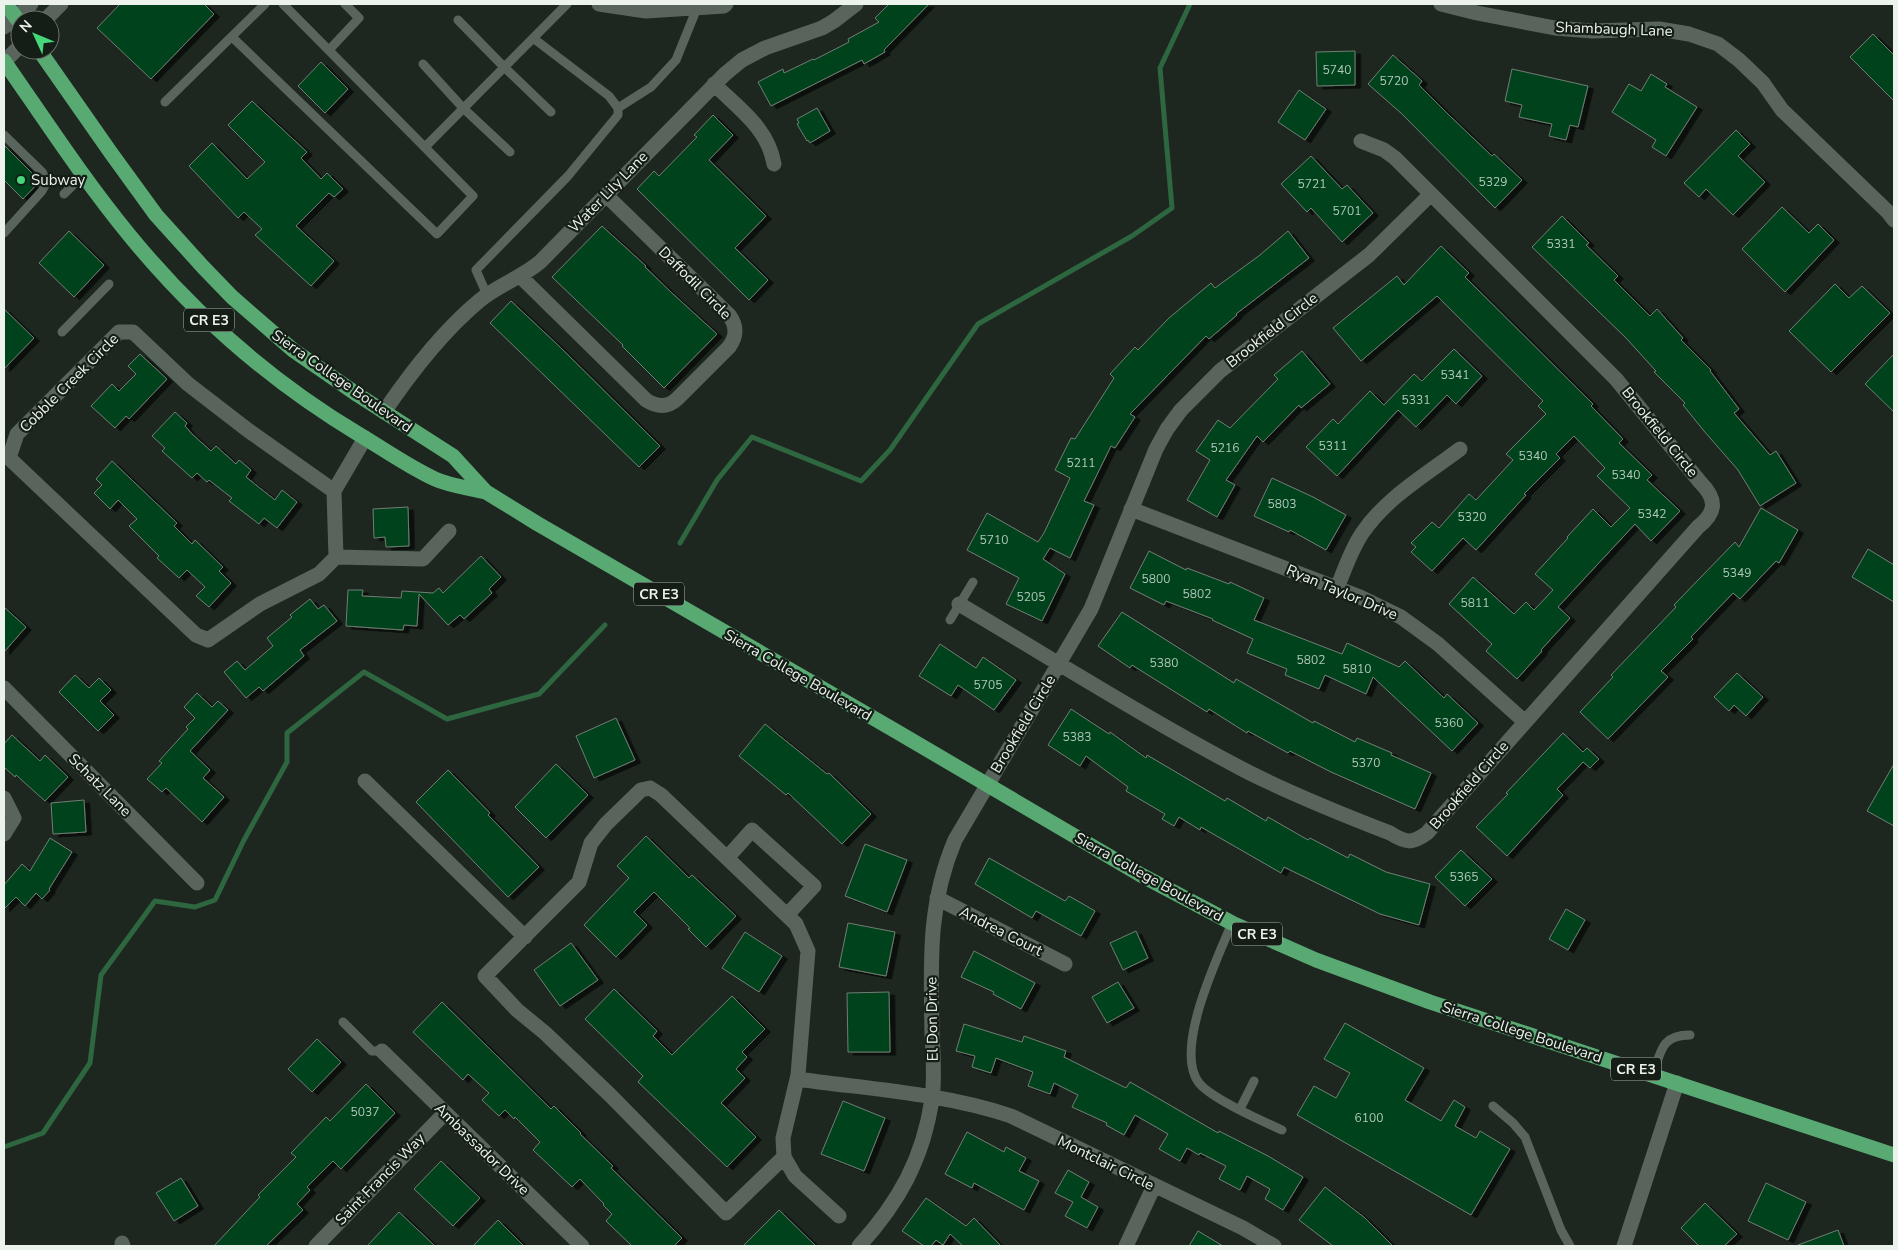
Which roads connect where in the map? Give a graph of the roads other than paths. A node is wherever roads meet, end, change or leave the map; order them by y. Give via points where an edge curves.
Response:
1 (265, 4) edge
2 (283, 4) edge
3 (345, 4) edge
4 (567, 4) edge
5 (599, 4) edge
6 (726, 4) edge
7 (856, 4) edge
8 (1441, 4) edge
9 (646, 8) edge
10 (696, 8) junction
11 (458, 20) dead end
12 (232, 37) junction
13 (533, 38) junction
14 (329, 50) junction
15 (46, 60) edge
16 (4, 61) edge
17 (423, 64) dead end
18 (504, 67) junction
19 (714, 84) junction
20 (166, 102) dead end
21 (463, 108) junction
22 (618, 108) junction
23 (551, 112) dead end
24 (4, 136) edge
25 (1361, 141) dead end
26 (424, 147) junction
27 (510, 152) dead end
28 (774, 164) dead end
29 (84, 175) junction
30 (64, 194) dead end
31 (1431, 194) junction
32 (606, 195) junction
33 (1894, 220) edge
34 (4, 233) edge
35 (521, 277) junction
36 (108, 284) dead end
37 (487, 295) junction
38 (62, 332) dead end
39 (384, 412) junction
40 (365, 438) junction
41 (1460, 449) dead end
42 (334, 491) junction
43 (486, 492) junction
44 (1131, 508) junction
45 (449, 531) dead end
46 (336, 557) junction
47 (973, 582) dead end
48 (1337, 588) junction
49 (960, 604) junction
50 (950, 620) dead end
51 (1060, 663) junction
52 (4, 688) edge
53 (1525, 722) junction
54 (365, 781) dead end
55 (987, 785) junction
56 (4, 798) edge
57 (4, 834) edge
58 (727, 858) junction
59 (197, 882) dead end
60 (937, 898) junction
61 (787, 915) junction
62 (1232, 923) junction
63 (525, 937) junction
64 (1065, 964) dead end
65 (343, 1022) dead end
66 (1690, 1035) dead end
67 (382, 1051) joint
68 (1653, 1075) junction
69 (797, 1079) junction
70 (1254, 1081) dead end
71 (1678, 1083) junction
72 (932, 1097) junction
73 (1493, 1106) dead end
74 (1240, 1109) junction
75 (445, 1113) junction
76 (1282, 1130) dead end
77 (1894, 1155) edge
78 (784, 1157) junction
79 (1154, 1186) junction
80 (839, 1216) dead end
81 (316, 1246) edge
82 (582, 1246) edge
83 (859, 1246) edge
84 (1126, 1246) edge
85 (1274, 1246) edge
86 (1570, 1246) edge
87 (1624, 1246) edge

1 - 12 lane
2 - 14 lane
3 - 14 lane via 359,18
4 - 13 lane
5 - 9 street
6 - 10 street
7 - 19 street, Water Lily Lane via 822,28 753,54
8 - 33 street, Shambaugh Lane via 1555,28 1592,31 1659,29 1689,34 1718,44 1763,83 1782,110
9 - 10 street
10 - 22 lane via 676,60 651,87
11 - 18 lane
12 - 20 lane
12 - 26 lane via 437,234 473,196
13 - 18 lane
13 - 22 lane via 609,96
14 - 26 lane
15 - 39 main road, Sierra College Boulevard / CR E3 via 135,188 203,267 294,350
16 - 29 main road, Sierra College Boulevard / CR E3
17 - 21 lane
18 - 21 lane
18 - 23 lane
19 - 28 street via 764,134
19 - 32 street, Water Lily Lane
21 - 26 lane
21 - 27 lane
22 - 37 lane via 618,114 568,176 476,270
24 - 34 lane via 42,172 47,182
25 - 31 street via 1395,158
29 - 30 lane
29 - 40 main road, Sierra College Boulevard / CR E3 via 137,244 215,326 272,374
31 - 44 street, Brookfield Circle via 1369,255 1220,371 1197,394 1167,429
31 - 53 street, Brookfield Circle via 1627,390 1710,492 1713,505 1709,518
32 - 35 street, Water Lily Lane
32 - 35 street, Daffodil Circle via 735,325 735,337 729,347 678,400 656,406 646,400
35 - 37 street, Water Lily Lane
36 - 38 lane
37 - 39 street, Water Lily Lane via 431,349
39 - 43 main road, Sierra College Boulevard / CR E3 via 453,456
40 - 42 street
40 - 43 main road, Sierra College Boulevard / CR E3 via 436,480
41 - 48 street via 1374,519 1355,544
42 - 46 street
42 - 46 street, Cobble Creek Circle via 188,384 134,332 118,332 17,434 9,458 196,635 208,640 260,604 319,574
43 - 55 main road, Sierra College Boulevard / CR E3
44 - 48 street, Ryan Taylor Drive
44 - 51 street, Brookfield Circle via 1094,603
45 - 46 street via 423,559
47 - 49 lane
48 - 53 street, Ryan Taylor Drive via 1381,606 1421,630
49 - 50 lane
49 - 51 street
51 - 53 street, Brookfield Circle via 1246,770 1402,840 1416,842
51 - 55 street, Brookfield Circle
52 - 59 street, Schatz Lane
54 - 63 street
55 - 60 street, El Don Drive via 954,840
55 - 62 main road, Sierra College Boulevard / CR E3 via 1140,876
56 - 57 street via 14,818
58 - 61 street
58 - 61 street via 752,830 814,886
58 - 63 street via 661,795 650,788 641,790 591,843 580,882
60 - 64 street, Andrea Court
60 - 72 street, El Don Drive via 931,956
61 - 69 street via 796,924 808,951
62 - 68 main road, Sierra College Boulevard / CR E3 via 1378,983
62 - 74 lane via 1202,997 1193,1038 1192,1063 1198,1082 1204,1088
63 - 78 street via 486,976 726,1213
65 - 67 lane via 372,1051
66 - 68 lane via 1674,1036 1664,1044
67 - 75 street, Ambassador Drive
68 - 71 main road, Sierra College Boulevard / CR E3
69 - 72 street, Montclair Circle
69 - 78 street via 783,1138
70 - 74 lane
71 - 77 main road, Sierra College Boulevard / CR E3
71 - 87 street
72 - 79 street, Montclair Circle via 972,1104 1011,1116
72 - 83 street, El Don Drive via 923,1139 908,1178 886,1214
73 - 86 lane via 1525,1137
74 - 76 lane
75 - 81 street, Saint Francis Way
75 - 82 street, Ambassador Drive
78 - 80 street via 795,1176
79 - 84 street
79 - 85 street, Montclair Circle

